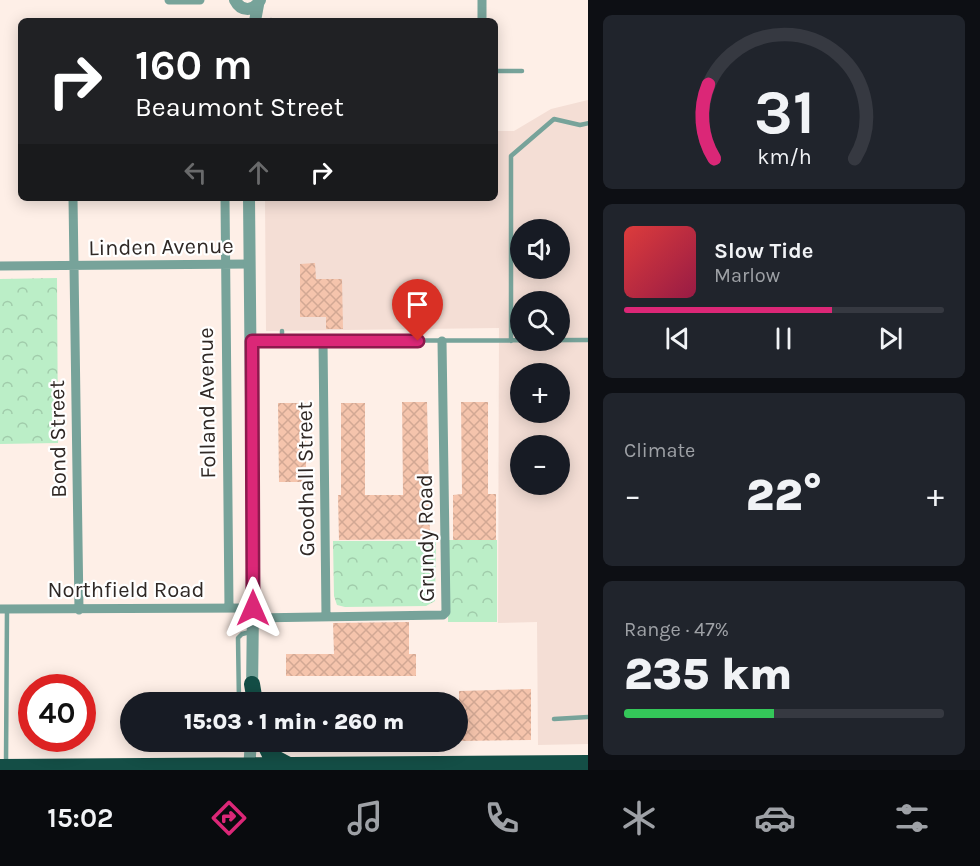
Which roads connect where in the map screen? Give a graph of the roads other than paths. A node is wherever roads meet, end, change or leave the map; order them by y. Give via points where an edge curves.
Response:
1 (169, 0) edge
2 (200, 0) edge
3 (482, 0) edge
4 (261, 2) edge
5 (240, 10) edge
6 (256, 18) edge
7 (482, 18) edge
8 (498, 71) edge
9 (522, 71) dead end
10 (588, 123) edge
11 (74, 201) edge
12 (225, 201) edge
13 (249, 201) edge
14 (250, 264) junction
15 (225, 265) junction
16 (0, 266) edge
17 (74, 267) junction
18 (512, 291) edge
19 (282, 330) dead end
20 (570, 340) edge
21 (588, 340) edge
22 (252, 341) junction
23 (282, 341) junction
24 (323, 341) junction
25 (442, 341) junction
26 (510, 341) edge
27 (229, 608) junction
28 (4, 609) edge
29 (79, 610) junction
30 (253, 613) junction
31 (326, 616) junction
32 (250, 692) edge
33 (588, 717) edge
34 (554, 719) dead end
35 (251, 752) edge
36 (268, 752) edge
37 (588, 763) edge
38 (288, 764) junction
39 (3, 767) edge
40 (250, 767) edge
41 (553, 767) edge

1 - 2 street
3 - 7 street
4 - 5 street
4 - 6 street
8 - 9 lane
10 - 18 lane via 554,119 511,156
11 - 17 street, Linden Avenue
12 - 15 street, Folland Avenue
13 - 14 street, Folland Avenue
14 - 15 street, Linden Avenue
14 - 22 street, Folland Avenue
15 - 17 street, Linden Avenue
15 - 27 street, Folland Avenue
16 - 17 street, Linden Avenue
17 - 29 street, Bond Street
19 - 23 lane
20 - 21 lane
22 - 23 lane
22 - 30 street, Folland Avenue
23 - 24 lane
24 - 25 lane
24 - 31 street, Goodhall Street
25 - 26 lane
25 - 31 street, Grundy Road via 446,612
27 - 29 street, Northfield Road
27 - 30 street, Northfield Road
28 - 29 street, Northfield Road
28 - 39 lane
30 - 31 street, Grundy Road
30 - 32 street, Folland Avenue
33 - 34 lane
35 - 40 street
36 - 38 highway
37 - 41 highway
38 - 40 highway
38 - 41 highway
39 - 40 highway

